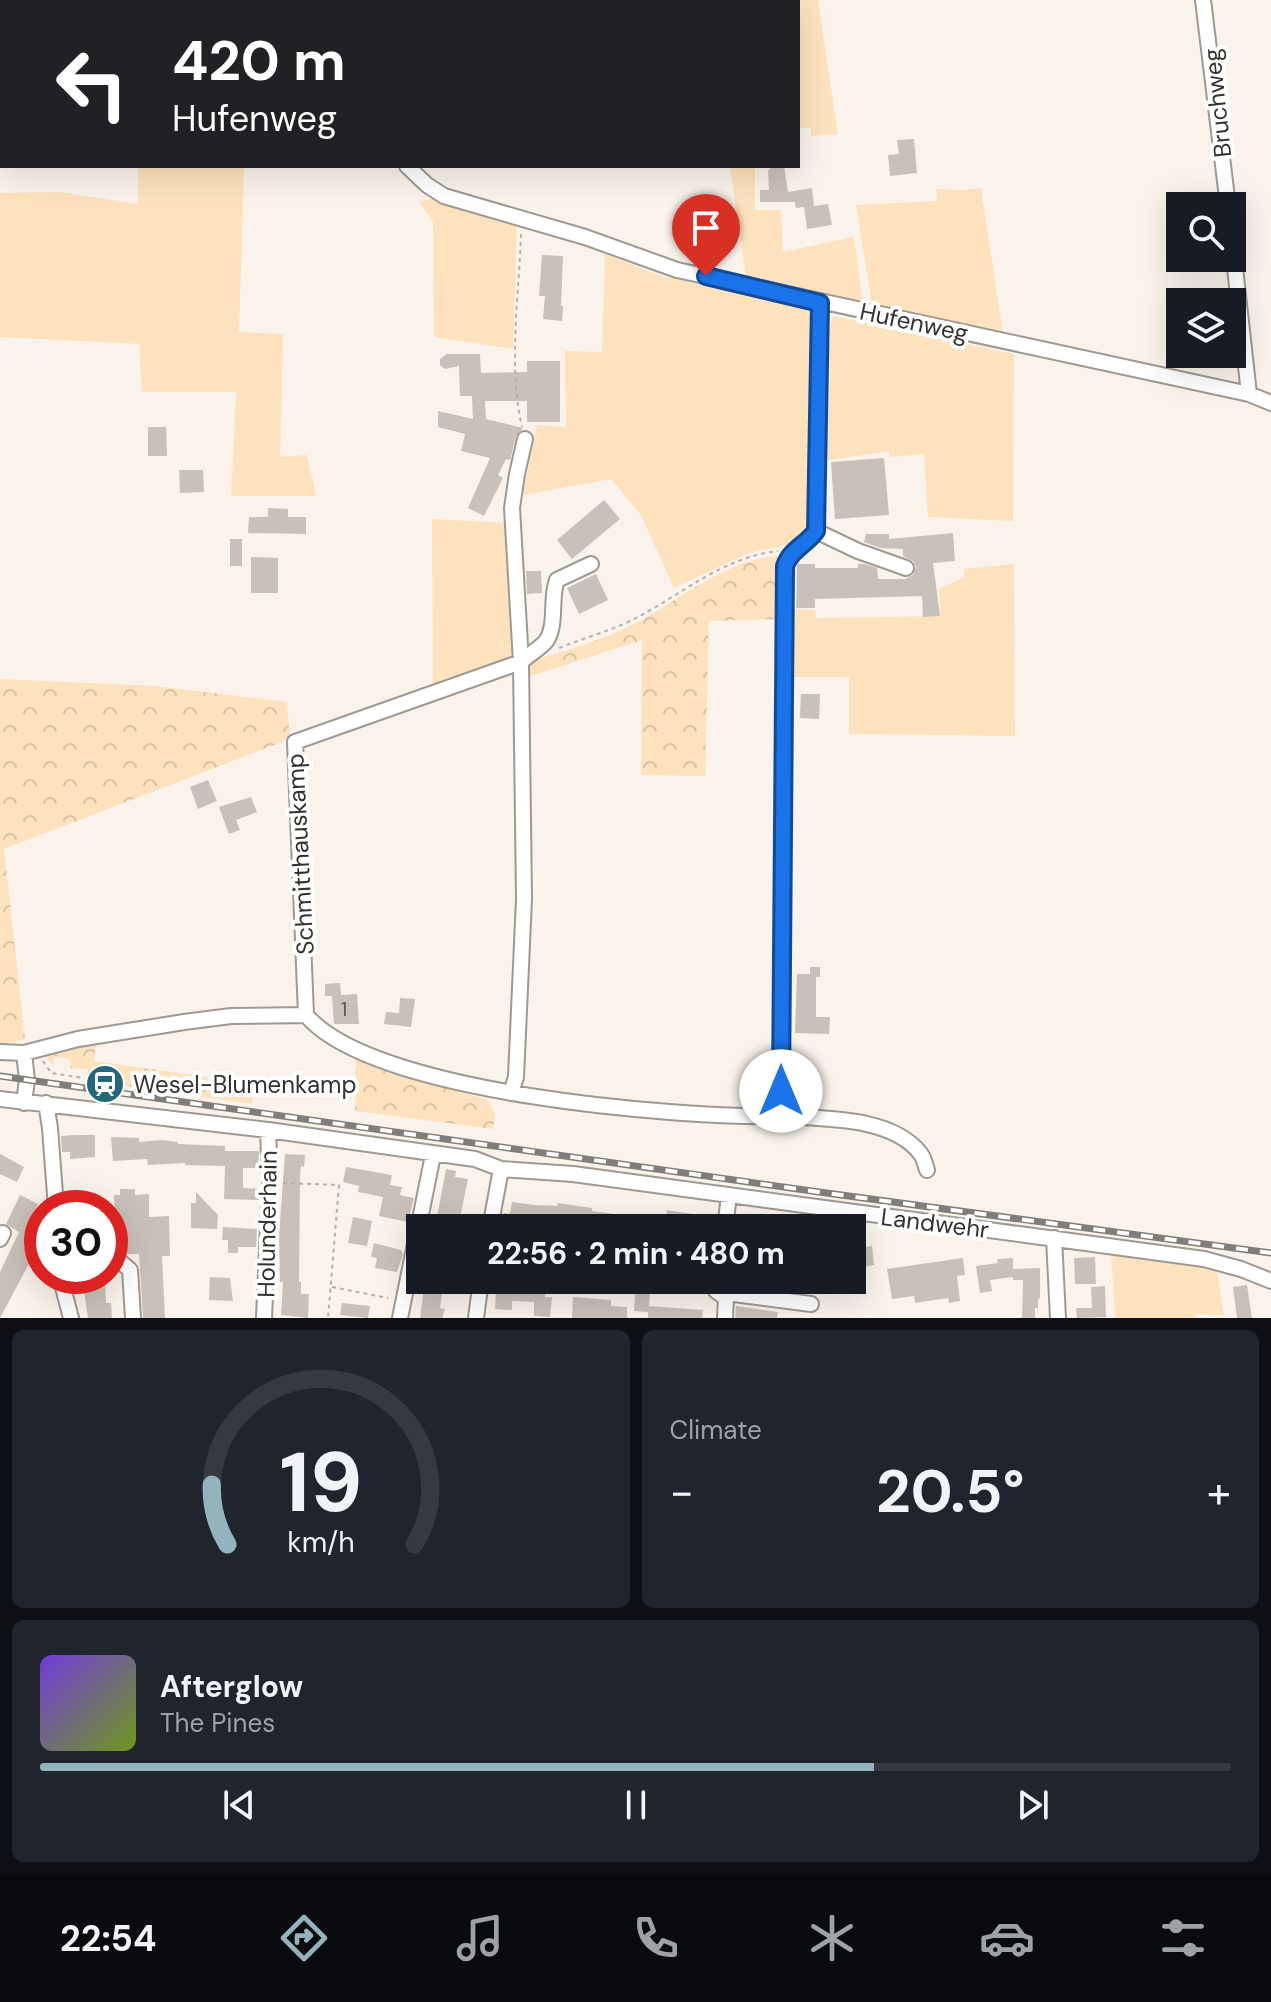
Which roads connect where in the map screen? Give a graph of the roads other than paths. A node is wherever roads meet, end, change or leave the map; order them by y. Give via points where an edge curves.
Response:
1 (1203, 0) edge
2 (409, 168) edge
3 (1226, 192) edge
4 (1235, 272) edge
5 (820, 303) junction
6 (1249, 394) junction
7 (1271, 403) edge
8 (525, 439) road end
9 (816, 531) junction
10 (591, 564) dead end
11 (906, 568) dead end
12 (521, 662) junction
13 (306, 1015) junction
14 (0, 1052) edge
15 (24, 1053) junction
16 (511, 1093) junction
17 (0, 1099) edge
18 (24, 1103) junction
19 (46, 1103) junction
20 (781, 1116) junction
21 (268, 1130) junction
22 (433, 1155) junction
23 (501, 1169) junction
24 (927, 1170) dead end
25 (55, 1190) edge
26 (729, 1195) junction
27 (493, 1214) edge
28 (727, 1214) edge
29 (1054, 1238) junction
30 (128, 1268) edge
31 (1271, 1281) edge
32 (65, 1294) edge
33 (479, 1294) edge
34 (722, 1295) joint
35 (811, 1304) dead end
36 (71, 1318) edge
37 (133, 1318) edge
38 (264, 1318) edge
39 (400, 1318) edge
40 (476, 1318) edge
41 (725, 1318) edge
42 (1058, 1318) edge

1 - 3 street, Bruchweg
2 - 5 street, Hufenweg via 444,196 677,270
4 - 6 street
5 - 6 street, Hufenweg
5 - 9 street
6 - 7 street
8 - 12 street via 512,508
9 - 11 street
9 - 20 street via 785,566
10 - 12 street via 557,580 547,640
12 - 13 street, Schmitthauskamp via 295,742
12 - 16 street via 524,899
13 - 15 street via 184,1022
13 - 16 street via 328,1034 390,1063
14 - 15 street
15 - 18 street
16 - 20 street via 628,1107
17 - 18 street, Holunderhain
18 - 19 street, Holunderhain
19 - 21 street, Holunderhain
19 - 25 street
20 - 24 street via 859,1122 890,1132 921,1154
21 - 22 street, Holunderhain
21 - 38 street, Holunderhain
22 - 23 street, Holunderhain via 475,1159
22 - 39 street
23 - 26 street, Landwehr
23 - 27 street
26 - 28 street
26 - 29 street, Landwehr
29 - 31 street, Landwehr via 1204,1259
29 - 42 street
30 - 37 street
32 - 36 street
33 - 40 street
34 - 35 street
34 - 41 street

